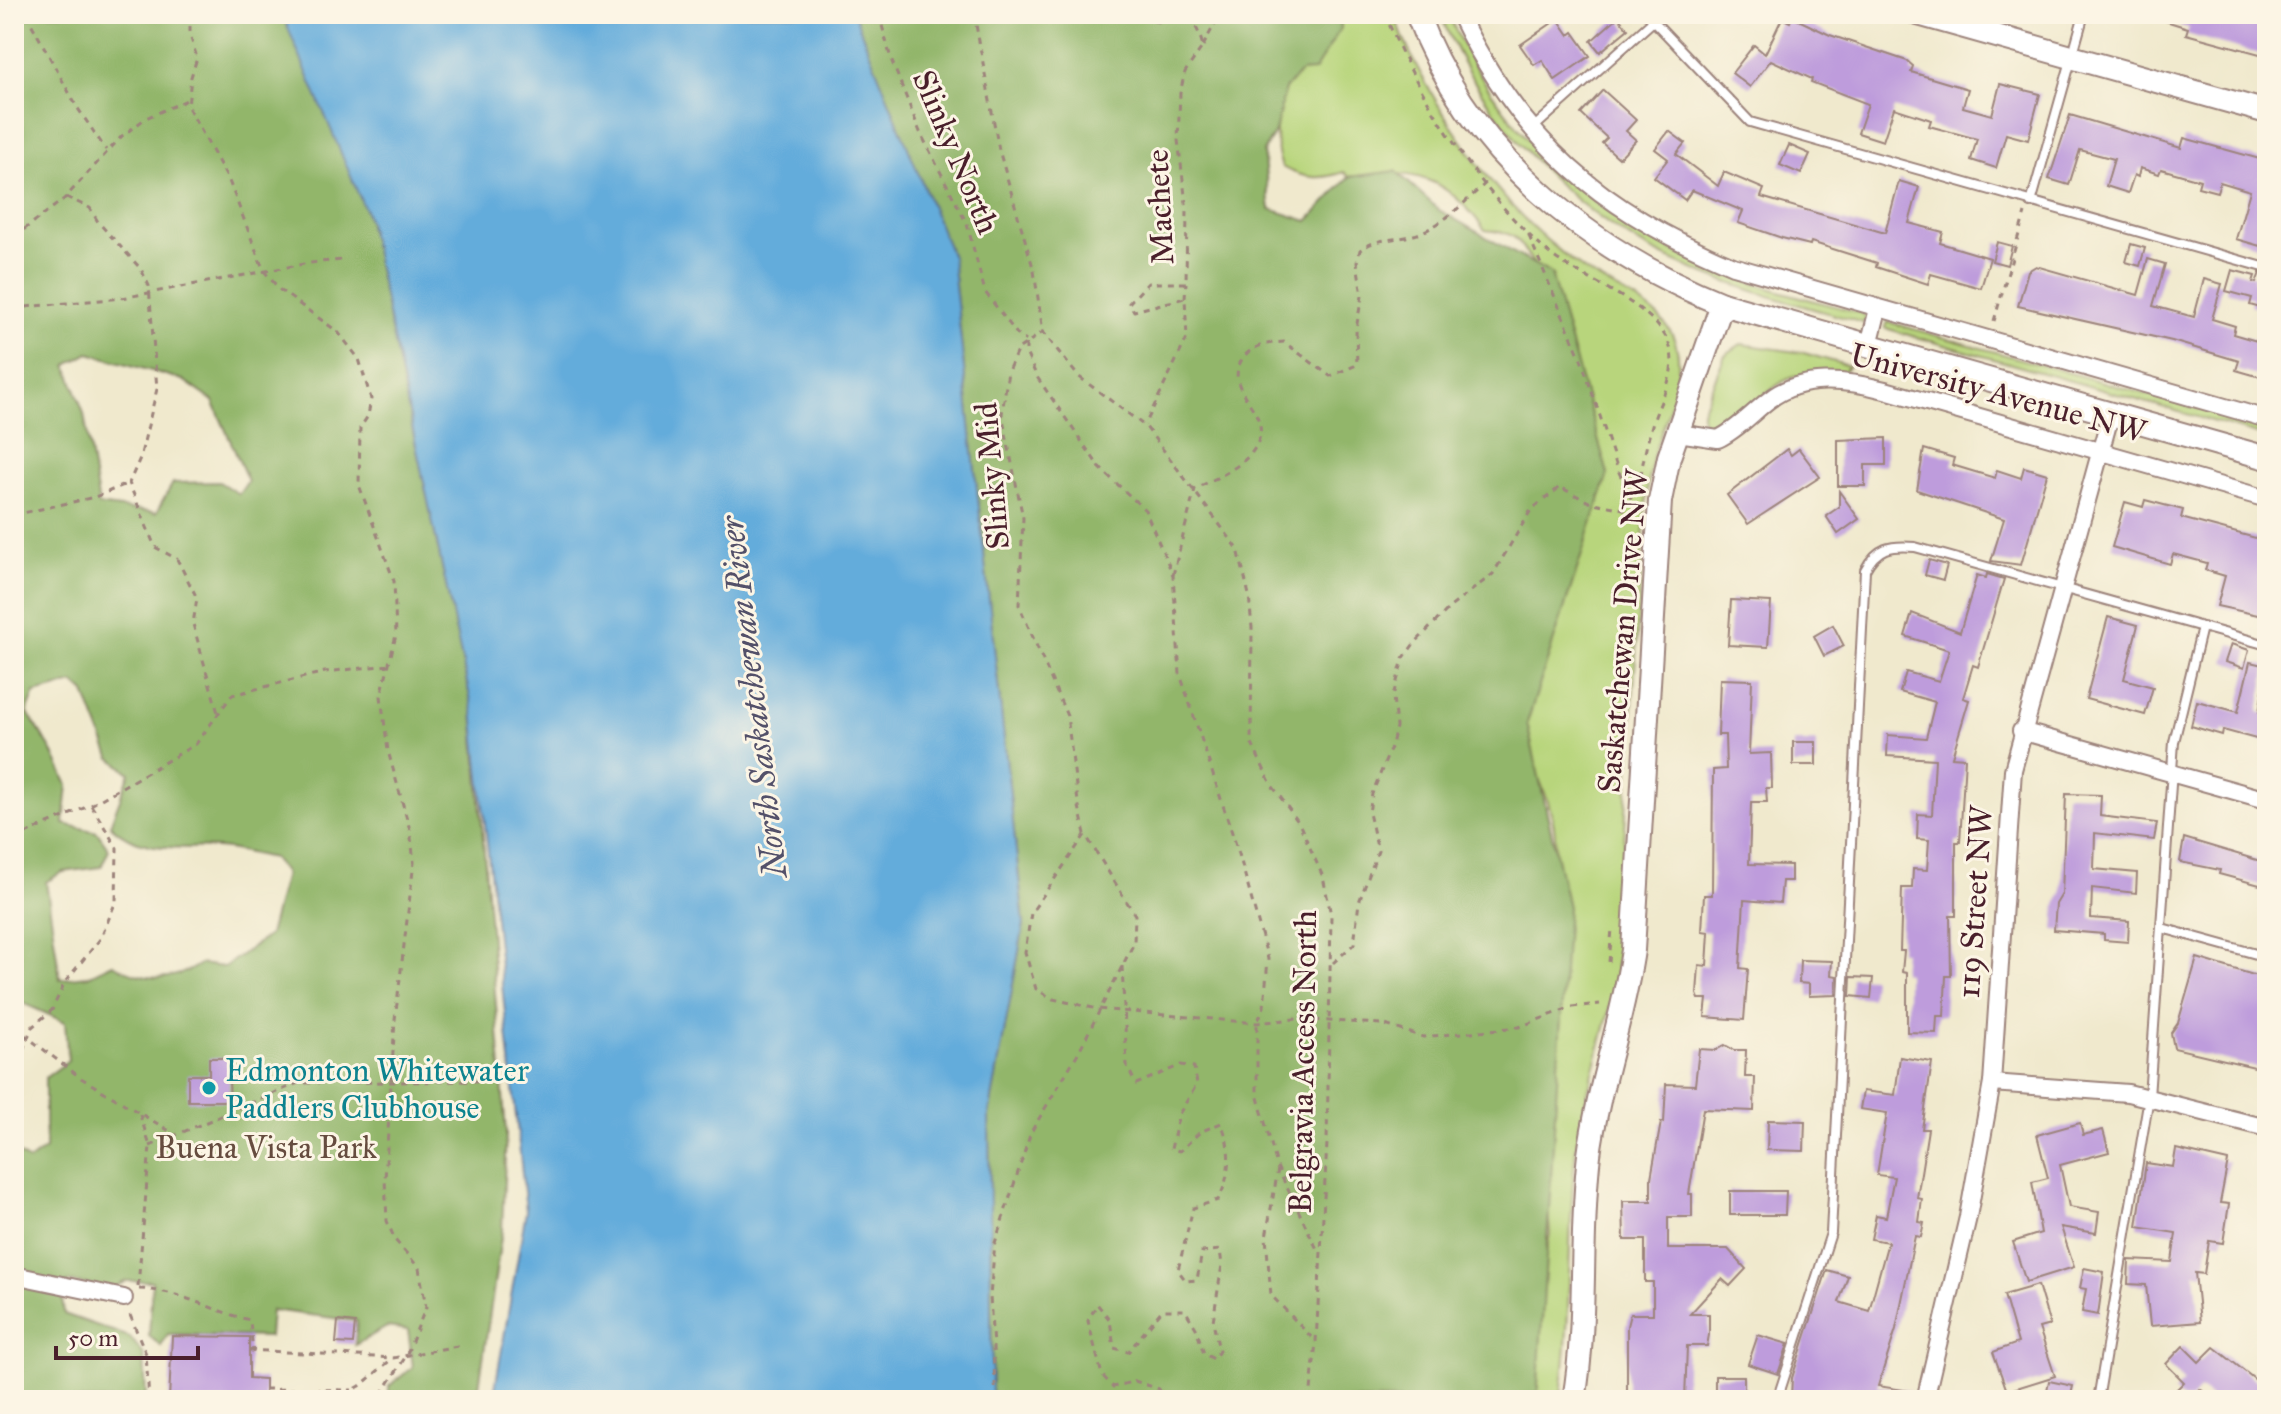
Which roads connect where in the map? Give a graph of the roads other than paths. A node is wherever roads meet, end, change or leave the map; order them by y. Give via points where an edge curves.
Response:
1 (1417, 14) edge
2 (1459, 14) edge
3 (1661, 14) edge
4 (1918, 14) edge
5 (2084, 14) edge
6 (1650, 18) edge
7 (2072, 57) junction
8 (2267, 112) edge
9 (1531, 129) junction
10 (2030, 202) junction
11 (2267, 268) edge
12 (1722, 304) junction
13 (1878, 309) junction
14 (1869, 345) junction
15 (2111, 413) junction
16 (2267, 419) edge
17 (1678, 433) junction
18 (2100, 452) junction
19 (2267, 458) edge
20 (2267, 499) edge
21 (2062, 588) junction
22 (2202, 627) junction
23 (2267, 645) edge
24 (2021, 731) junction
25 (2172, 774) junction
26 (2267, 800) edge
27 (2162, 928) junction
28 (2267, 957) edge
29 (1992, 1083) junction
30 (2149, 1097) junction
31 (2267, 1128) edge
32 (14, 1275) edge
33 (131, 1294) road end
34 (1574, 1400) edge
35 (1777, 1400) edge
36 (1925, 1400) edge
37 (2098, 1400) edge

1 - 12 street via 1447,77 1516,171 1607,247
2 - 9 street via 1485,66
3 - 6 lane
4 - 7 street
5 - 7 lane
6 - 9 lane
6 - 10 lane via 1750,122
7 - 8 street
7 - 10 lane
9 - 13 street, University Avenue NW via 1583,181 1675,242 1733,266
10 - 11 lane
12 - 14 street, University Avenue NW
12 - 17 street, Saskatchewan Drive NW
13 - 14 street, University Avenue NW
13 - 16 street, University Avenue NW
14 - 15 street, University Avenue NW
15 - 18 street, 119 Street NW
15 - 19 street, University Avenue NW
17 - 18 street, University Avenue NW via 1718,439 1783,392 1838,381
17 - 34 street, Saskatchewan Drive NW via 1660,501 1633,950 1589,1154 1585,1308
18 - 20 street, University Avenue NW
18 - 21 street, 119 Street NW
21 - 22 lane
21 - 24 street, 119 Street NW
21 - 35 lane via 1915,547 1889,545 1873,555 1865,570 1831,1233
22 - 23 lane
22 - 25 lane via 2174,742
24 - 25 street
24 - 29 street, 119 Street NW via 2008,812
25 - 26 street
25 - 27 lane
27 - 28 lane
27 - 30 lane
29 - 30 street
29 - 36 street, 119 Street NW via 1968,1217
30 - 31 street
30 - 37 lane
32 - 33 street

